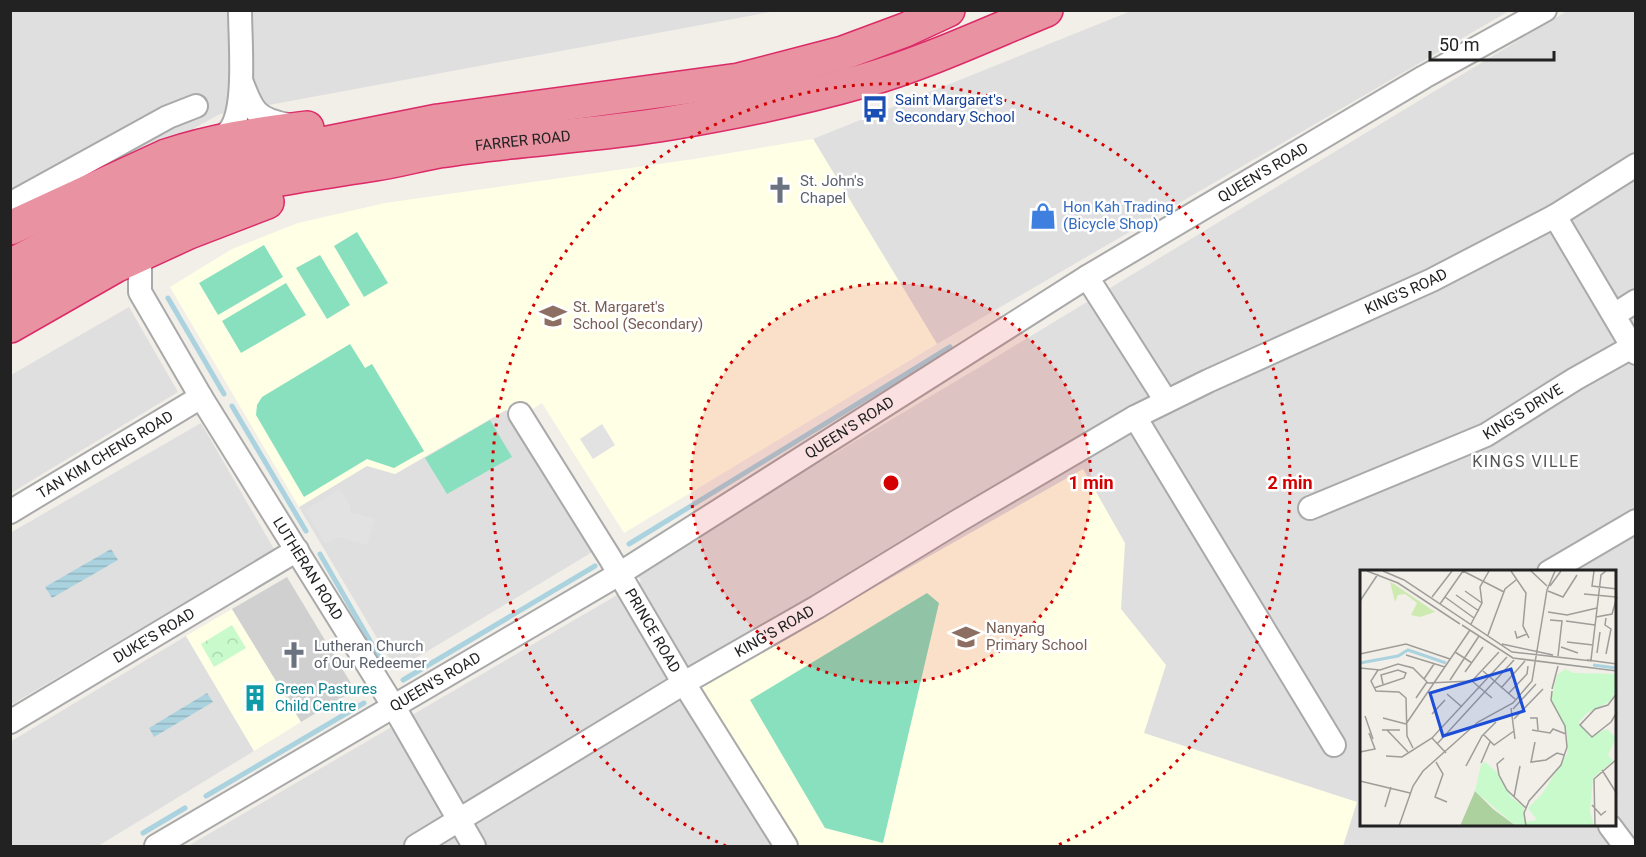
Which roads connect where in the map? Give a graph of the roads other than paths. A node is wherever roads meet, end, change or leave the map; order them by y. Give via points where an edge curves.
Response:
1 (240, 10) edge
2 (948, 10) edge
3 (1046, 10) edge
4 (1545, 10) edge
5 (901, 20) edge
6 (241, 79) junction
7 (196, 106) dead end
8 (438, 121) junction
9 (307, 129) junction
10 (214, 141) junction
11 (1635, 165) edge
12 (10, 204) edge
13 (1555, 216) junction
14 (10, 228) edge
15 (142, 239) junction
16 (10, 266) edge
17 (95, 277) junction
18 (1087, 277) junction
19 (140, 292) junction
20 (10, 298) edge
21 (1635, 301) edge
22 (1614, 315) junction
23 (10, 327) edge
24 (1634, 350) edge
25 (201, 397) junction
26 (1166, 402) junction
27 (520, 414) dead end
28 (1135, 417) junction
29 (1310, 508) dead end
30 (10, 512) edge
31 (1635, 521) edge
32 (297, 550) junction
33 (1552, 570) edge
34 (619, 574) junction
35 (684, 683) junction
36 (394, 707) junction
37 (10, 722) edge
38 (1334, 745) dead end
39 (459, 821) junction
40 (1611, 827) edge
41 (156, 846) edge
42 (416, 846) edge
43 (474, 846) edge
44 (786, 846) edge
45 (1624, 846) edge

1 - 6 street
2 - 5 highway, FARRER ROAD
3 - 15 highway, FARRER ROAD via 917,62 802,98 668,123 438,152 300,175 211,196 171,211
4 - 18 street, QUEEN'S ROAD via 1424,77
5 - 8 highway, FARRER ROAD via 826,58 739,80
6 - 9 street via 259,115
6 - 10 street via 235,120 231,129
7 - 12 street via 168,117
8 - 9 highway via 341,123
8 - 16 highway, FARRER ROAD via 221,167 100,218
9 - 10 highway
10 - 14 highway via 166,156
11 - 13 street, KING'S ROAD
13 - 22 street, KING'S DRIVE
13 - 26 street, KING'S ROAD via 1432,280
15 - 17 highway
15 - 19 street
15 - 20 highway, FARRER ROAD via 46,276
17 - 19 street
17 - 23 highway
18 - 26 street
18 - 34 street, QUEEN'S ROAD
19 - 25 street, LUTHERAN ROAD
21 - 22 street
22 - 24 street, KING'S DRIVE
24 - 29 street, KING'S DRIVE via 1575,379 1486,435
25 - 30 street, TAN KIM CHENG ROAD
25 - 32 street, LUTHERAN ROAD
26 - 28 street, KING'S ROAD
27 - 34 street, PRINCE ROAD
28 - 35 street, KING'S ROAD
28 - 38 street
31 - 33 street
32 - 36 street, LUTHERAN ROAD
32 - 37 street, DUKE'S ROAD
34 - 35 street, PRINCE ROAD
34 - 36 street, QUEEN'S ROAD
35 - 39 street, KING'S ROAD
35 - 44 street, PRINCE ROAD
36 - 39 street, LUTHERAN ROAD
36 - 41 street, QUEEN'S ROAD
39 - 42 street, KING'S ROAD
39 - 43 street, LUTHERAN ROAD
40 - 45 street

